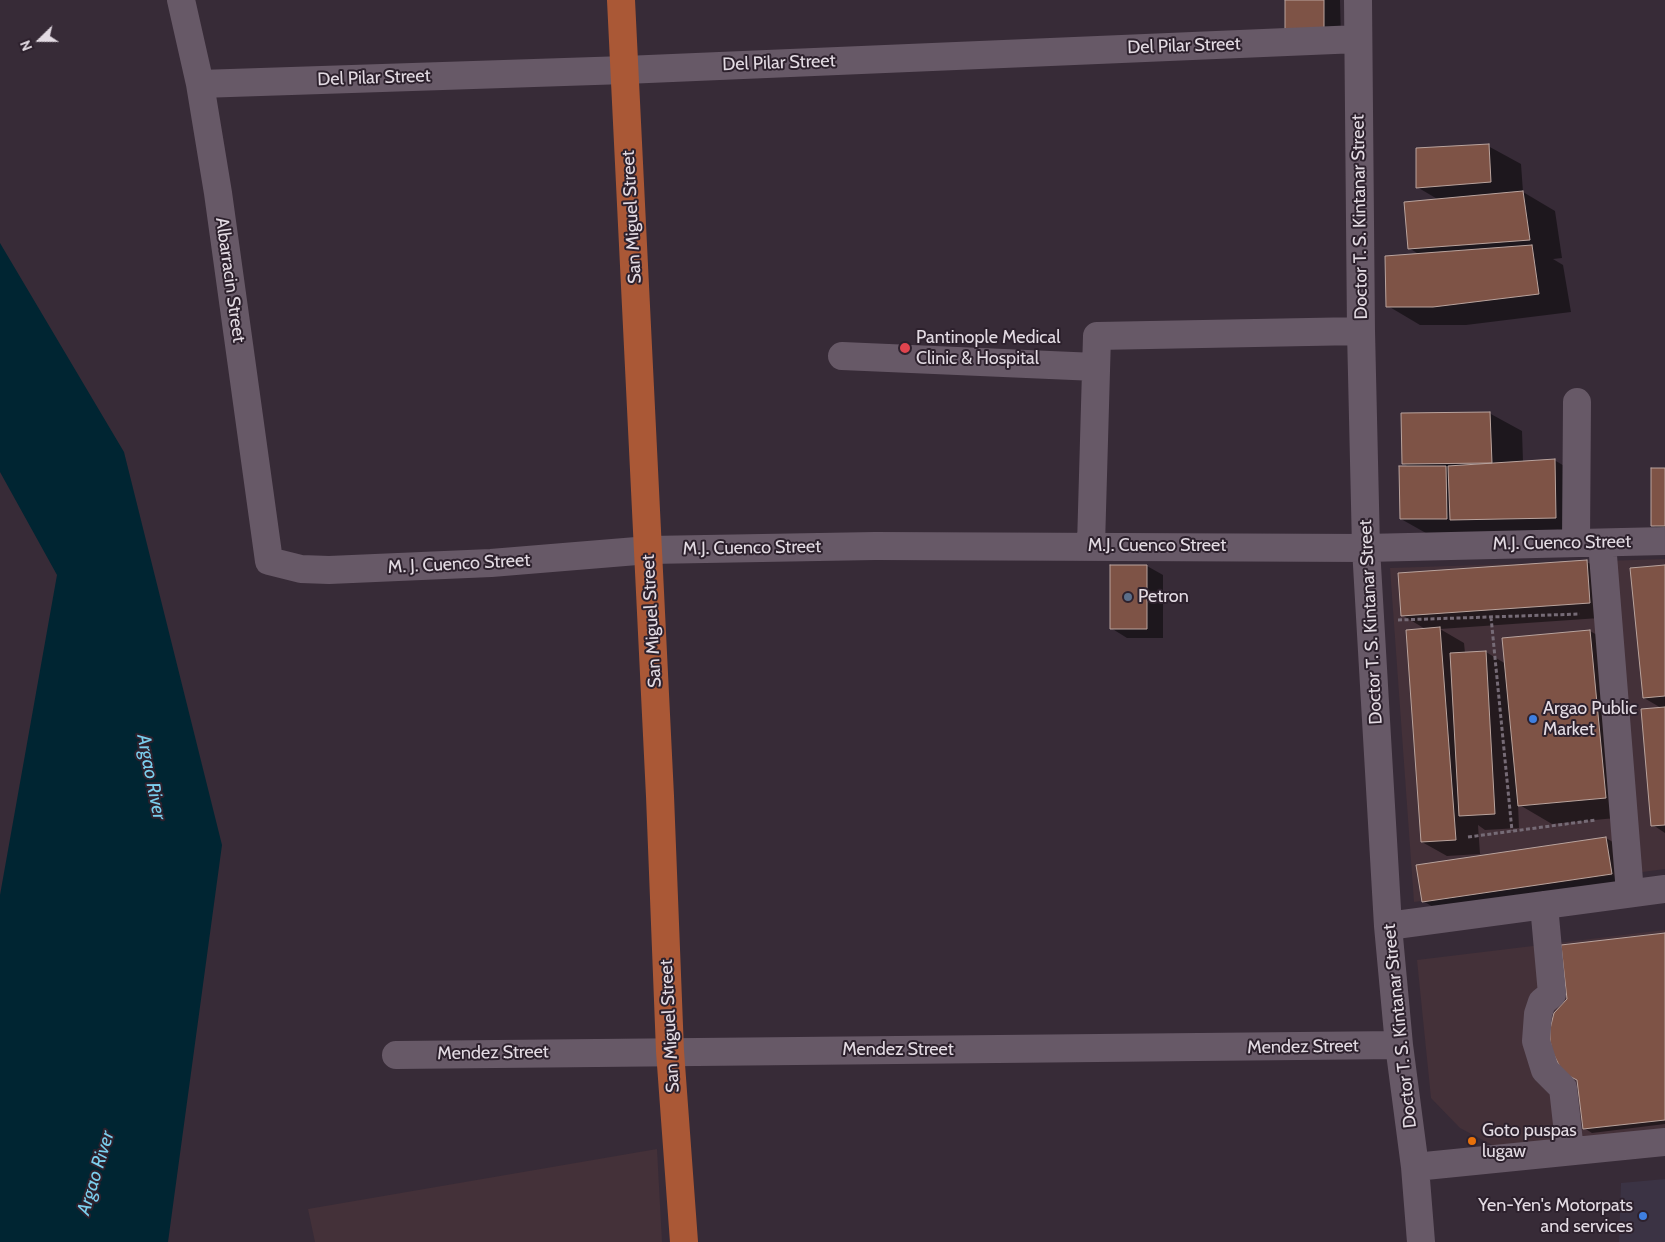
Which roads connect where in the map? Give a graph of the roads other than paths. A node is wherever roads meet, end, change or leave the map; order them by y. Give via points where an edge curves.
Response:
1 (181, 0) edge
2 (621, 0) edge
3 (1358, 0) edge
4 (1358, 38) junction
5 (625, 70) junction
6 (200, 84) junction
7 (1361, 332) junction
8 (842, 356) dead end
9 (1096, 367) junction
10 (1577, 402) dead end
11 (1665, 541) edge
12 (1589, 543) junction
13 (1091, 545) junction
14 (1366, 548) junction
15 (649, 550) junction
16 (269, 561) joint
17 (1665, 889) edge
18 (1630, 893) junction
19 (1544, 905) junction
20 (1388, 926) junction
21 (1399, 1045) junction
22 (670, 1051) junction
23 (396, 1055) dead end
24 (1665, 1142) edge
25 (1570, 1151) junction
26 (1415, 1167) junction
27 (684, 1242) edge
28 (1421, 1242) edge

1 - 6 street, Albarracin Street
2 - 5 main road, San Miguel Street
3 - 4 street, Doctor T. S. Kintanar Street
4 - 5 street, Del Pilar Street
4 - 7 street, Doctor T. S. Kintanar Street
5 - 6 street, Del Pilar Street
5 - 15 main road, San Miguel Street
6 - 16 street, Albarracin Street
7 - 9 street via 1097,336
7 - 14 street, Doctor T. S. Kintanar Street
8 - 9 street
9 - 13 street
10 - 12 street
11 - 12 street, M.J. Cuenco Street
12 - 14 street, M.J. Cuenco Street
12 - 18 street via 1608,613
13 - 14 street, M.J. Cuenco Street
13 - 15 street, M.J. Cuenco Street
14 - 20 street, Doctor T. S. Kintanar Street
15 - 16 street, M. J. Cuenco Street via 491,563 329,570 301,569
15 - 22 main road, San Miguel Street
17 - 18 street
18 - 19 street
19 - 20 street
19 - 25 street via 1552,994 1542,1002 1536,1041 1545,1070 1563,1088
20 - 21 street, Doctor T. S. Kintanar Street
21 - 22 street, Mendez Street
21 - 26 street, Doctor T. S. Kintanar Street
22 - 23 street, Mendez Street
22 - 27 main road, San Miguel Street
24 - 25 street
25 - 26 street
26 - 28 street, Doctor T. S. Kintanar Street

